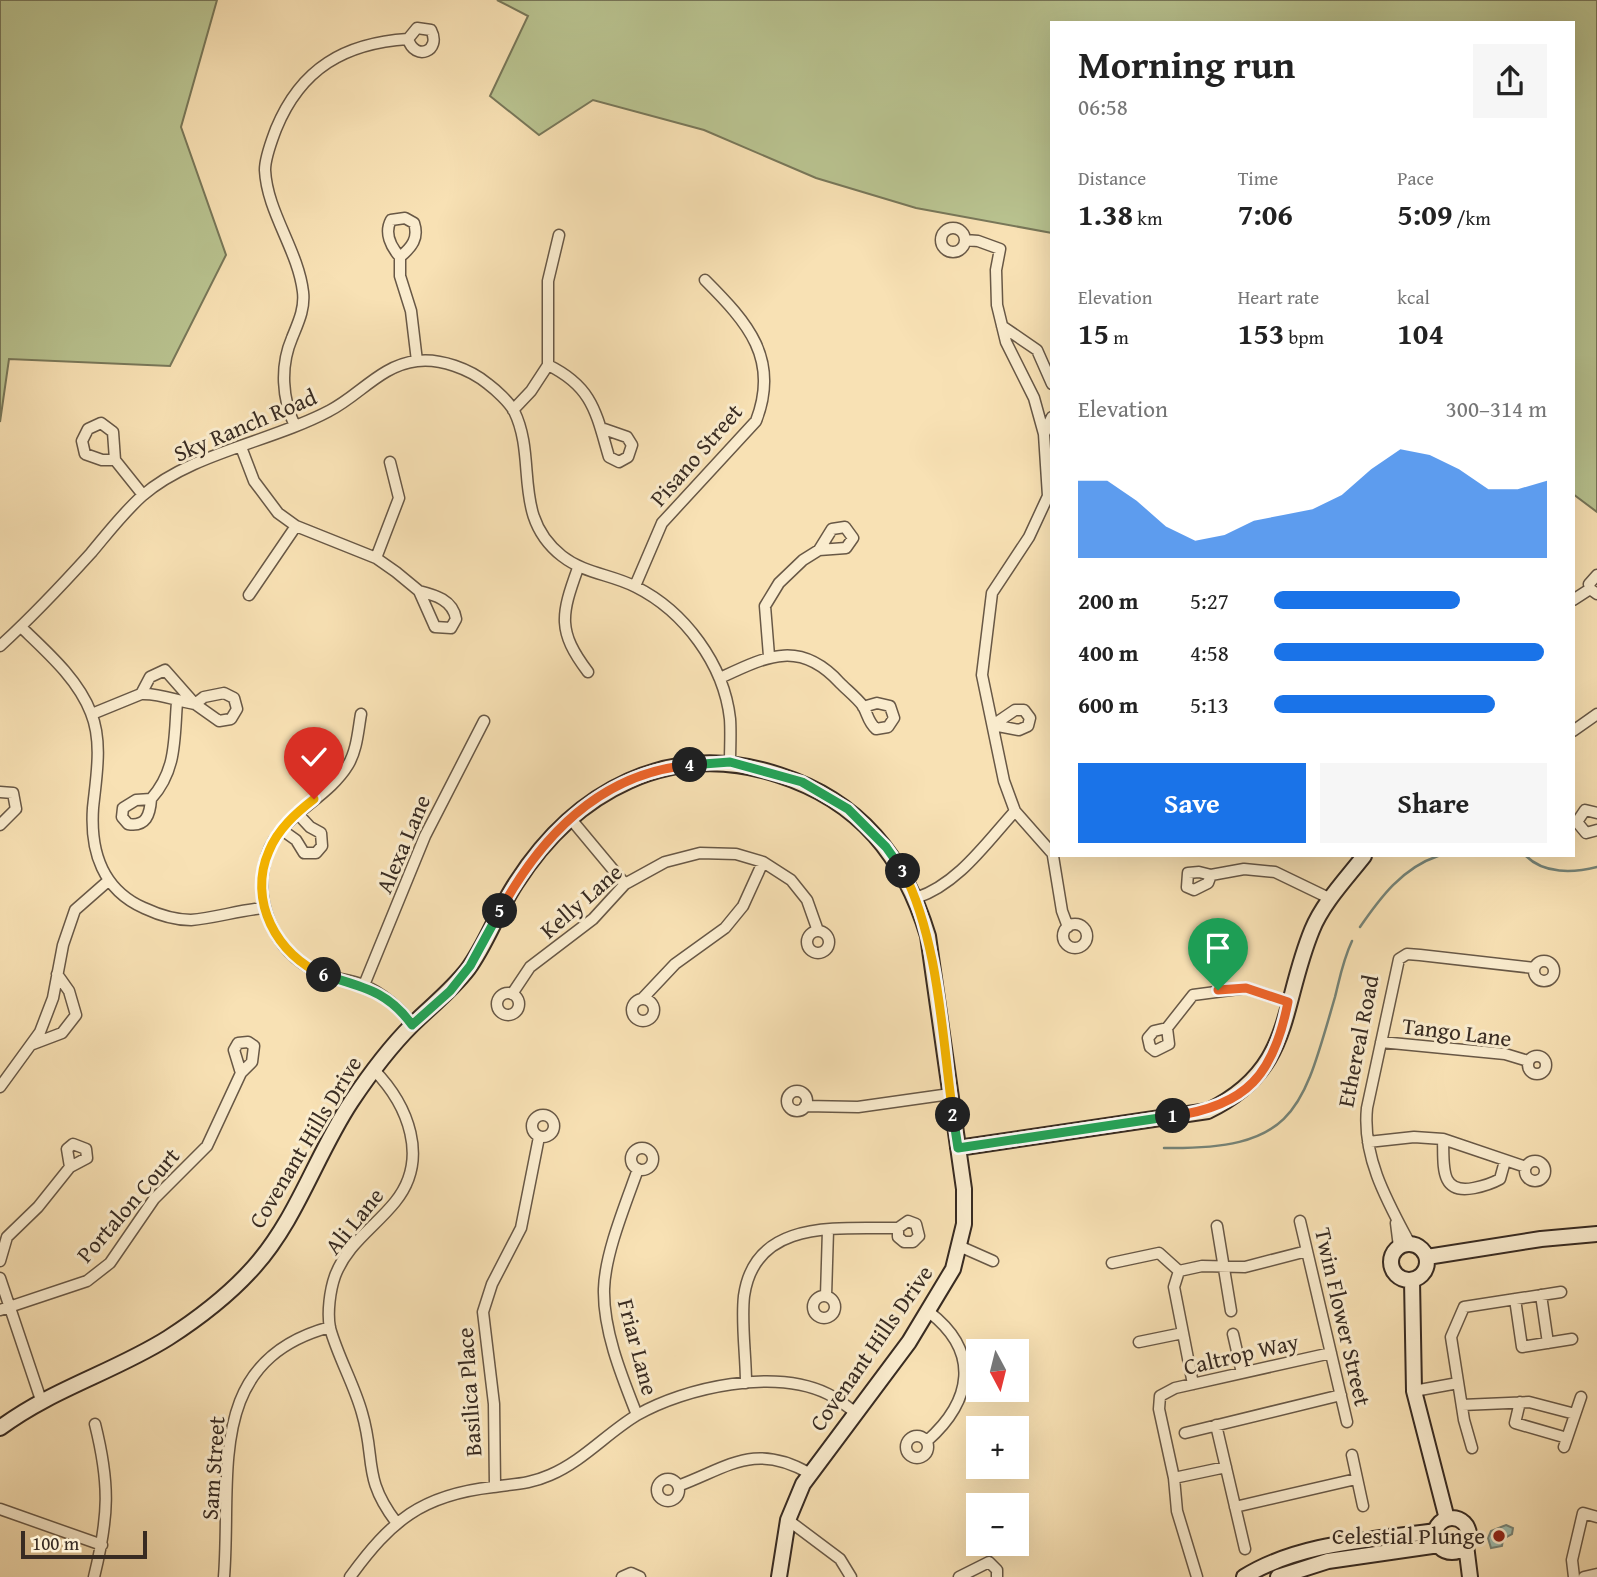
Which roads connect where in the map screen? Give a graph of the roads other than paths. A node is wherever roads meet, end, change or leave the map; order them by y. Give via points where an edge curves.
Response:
1 (408, 39) dead end
2 (559, 235) dead end
3 (964, 240) dead end
4 (400, 257) dead end
5 (705, 280) dead end
6 (1002, 326) junction
7 (417, 361) junction
8 (548, 365) junction
9 (1050, 379) edge
10 (513, 410) junction
11 (1050, 421) edge
12 (295, 426) junction
13 (604, 429) dead end
14 (1044, 434) junction
15 (241, 447) junction
16 (115, 460) dead end
17 (390, 462) dead end
18 (143, 495) junction
19 (296, 526) junction
20 (819, 550) dead end
21 (376, 558) junction
22 (578, 568) junction
23 (1597, 575) edge
24 (635, 586) junction
25 (419, 591) dead end
26 (1593, 592) edge
27 (249, 595) dead end
28 (1575, 599) edge
29 (21, 627) junction
30 (0, 646) edge
31 (769, 656) junction
32 (588, 672) dead end
33 (720, 678) junction
34 (141, 694) junction
35 (177, 702) junction
36 (863, 706) dead end
37 (92, 714) junction
38 (361, 714) dead end
39 (1597, 715) edge
40 (484, 721) dead end
41 (1575, 730) edge
42 (730, 762) junction
43 (0, 792) edge
44 (151, 799) dead end
45 (1575, 804) edge
46 (1015, 811) junction
47 (297, 813) junction
48 (1582, 813) junction
49 (1597, 813) edge
50 (570, 818) junction
51 (0, 824) edge
52 (282, 830) junction
53 (1597, 830) edge
54 (1050, 852) edge
55 (1053, 857) edge
56 (1363, 857) edge
57 (762, 862) junction
58 (1211, 875) dead end
59 (108, 881) junction
60 (625, 884) junction
61 (916, 898) junction
62 (1331, 899) junction
63 (264, 908) junction
64 (1068, 926) dead end
65 (818, 931) dead end
66 (1534, 968) dead end
67 (57, 974) junction
68 (364, 985) junction
69 (512, 994) dead end
70 (642, 999) dead end
71 (1288, 1002) junction
72 (412, 1025) junction
73 (1167, 1028) dead end
74 (1381, 1042) junction
75 (33, 1044) junction
76 (1528, 1061) dead end
77 (374, 1070) junction
78 (242, 1073) dead end
79 (0, 1087) edge
80 (950, 1094) junction
81 (805, 1106) dead end
82 (539, 1137) dead end
83 (1443, 1139) junction
84 (1368, 1142) junction
85 (958, 1148) junction
86 (1505, 1161) junction
87 (71, 1167) dead end
88 (1525, 1167) dead end
89 (638, 1169) dead end
90 (1300, 1221) dead end
91 (1217, 1226) dead end
92 (898, 1228) dead end
93 (828, 1230) junction
94 (1597, 1234) edge
95 (1405, 1245) junction
96 (959, 1246) junction
97 (1307, 1251) junction
98 (1427, 1257) junction
99 (0, 1261) edge
100 (993, 1261) dead end
101 (1112, 1263) dead end
102 (1224, 1268) junction
103 (1179, 1271) junction
104 (0, 1278) edge
105 (1412, 1280) junction
106 (1561, 1292) dead end
107 (1541, 1295) junction
108 (826, 1296) dead end
109 (1515, 1299) junction
110 (4, 1309) edge
111 (1231, 1311) dead end
112 (929, 1312) junction
113 (330, 1327) junction
114 (1183, 1333) junction
115 (1233, 1334) dead end
116 (1572, 1339) dead end
117 (1139, 1342) dead end
118 (1548, 1343) junction
119 (1331, 1353) junction
120 (1242, 1373) junction
121 (746, 1383) junction
122 (1458, 1383) junction
123 (1193, 1384) junction
124 (1414, 1391) junction
125 (1341, 1395) junction
126 (1581, 1397) dead end
127 (41, 1400) junction
128 (1520, 1402) junction
129 (1462, 1405) junction
130 (855, 1412) junction
131 (1575, 1414) junction
132 (637, 1415) junction
133 (1347, 1422) dead end
134 (95, 1423) dead end
135 (1216, 1425) junction
136 (0, 1428) edge
137 (1185, 1433) dead end
138 (927, 1441) dead end
139 (1472, 1448) dead end
140 (1352, 1455) dead end
141 (1226, 1467) junction
142 (809, 1473) junction
143 (1174, 1478) junction
144 (1356, 1479) junction
145 (495, 1486) junction
146 (678, 1486) dead end
147 (1363, 1506) dead end
148 (1235, 1507) junction
149 (0, 1508) edge
150 (1597, 1517) edge
151 (1451, 1519) junction
152 (788, 1520) junction
153 (396, 1522) junction
154 (1442, 1543) junction
155 (102, 1545) junction
156 (1466, 1545) junction
157 (1245, 1549) dead end
158 (1597, 1574) edge
159 (94, 1577) edge
160 (224, 1577) edge
161 (350, 1577) edge
162 (622, 1577) edge
163 (640, 1577) edge
164 (779, 1577) edge
165 (851, 1577) edge
166 (959, 1577) edge
167 (997, 1577) edge
168 (1197, 1577) edge
169 (1244, 1577) edge
170 (1278, 1577) edge
171 (1463, 1577) edge
172 (1470, 1577) edge
173 (1574, 1577) edge
174 (1584, 1577) edge

1 - 12 street via 358,46 326,62 285,108 272,138 265,168 303,293 301,317 285,362 288,410
2 - 8 street via 548,281
3 - 6 street via 999,248 997,305
4 - 7 street
5 - 24 street, Pisano Street via 756,340 765,367 764,400 756,421 662,523
6 - 9 street via 1037,350
6 - 14 street via 1034,398
7 - 10 street, Sky Ranch Road via 452,364 487,382
7 - 12 street, Sky Ranch Road via 371,378 331,410
8 - 10 street
8 - 13 street via 572,376 590,398
10 - 22 street, Sky Ranch Road via 523,442 532,517 552,548
11 - 14 street
12 - 15 street, Sky Ranch Road
14 - 46 street via 1048,496 1029,537 992,593 982,675 1004,782
15 - 18 street, Sky Ranch Road via 177,474
15 - 19 street via 263,495
16 - 18 street
17 - 21 street via 399,498
18 - 29 street, Sky Ranch Road
19 - 21 street
19 - 27 street
20 - 31 street via 779,583 765,606
21 - 25 street
22 - 24 street, Sky Ranch Road
22 - 32 street via 565,603 564,628 570,648
23 - 26 street via 1590,581
24 - 33 street, Sky Ranch Road via 674,610
26 - 28 street
29 - 30 street, Sky Ranch Road
29 - 37 street via 54,659
31 - 33 street
31 - 36 street via 802,655 825,666
33 - 42 street, Sky Ranch Road via 730,718
34 - 35 street via 163,694
34 - 35 street via 150,677 165,670 195,704
34 - 37 street
35 - 44 street via 172,765 166,783
37 - 59 street via 98,756 92,836
38 - 47 street via 346,768
39 - 41 street
40 - 68 street, Alexa Lane via 425,836
42 - 50 street, Covenant Hills Drive via 677,766 634,777
42 - 61 street, Covenant Hills Drive via 802,782 848,809 886,847
43 - 51 street via 13,793 16,809
45 - 48 street
46 - 54 street
46 - 61 street via 958,873
47 - 52 street
47 - 52 street via 321,833 323,846 316,853 304,853
48 - 49 street
48 - 53 street via 1580,829 1586,833
50 - 60 street
50 - 72 street, Covenant Hills Drive via 542,845 514,885 470,966
52 - 63 street via 265,860
55 - 64 street
56 - 62 street
57 - 60 street, Kelly Lane via 736,853 700,853 665,862
57 - 65 street, Kelly Lane via 791,880 807,900
57 - 70 street via 743,906 725,928 675,964
58 - 62 street via 1244,869 1275,872
59 - 63 street via 127,900 162,916 190,920
59 - 67 street via 75,910
60 - 69 street, Kelly Lane via 593,919 530,967
61 - 80 street, Covenant Hills Drive via 928,936
62 - 71 street via 1313,926
63 - 68 street via 292,955 321,974
66 - 74 street, Ethereal Road via 1407,954 1395,968
67 - 75 street via 53,998
67 - 75 street via 69,991 76,1015 62,1033
68 - 72 street
71 - 73 street via 1246,988 1193,995
71 - 85 street via 1281,1039 1265,1068 1245,1090 1208,1111
72 - 77 street, Covenant Hills Drive
74 - 76 street, Tango Lane via 1505,1054
74 - 84 street, Ethereal Road via 1367,1108
75 - 79 street
77 - 113 street, Ali Lane via 404,1110 411,1130 411,1164 402,1193 341,1263 331,1293
77 - 127 street, Covenant Hills Drive via 348,1106 284,1224 257,1264 227,1294 167,1338
78 - 110 street, Portalon Court via 206,1146 154,1199 110,1263 87,1282
80 - 81 street via 858,1107
80 - 85 street, Covenant Hills Drive
82 - 145 street, Basilica Place via 522,1228 492,1284 483,1312 494,1404
83 - 84 street
83 - 86 street
83 - 86 street via 1446,1177 1452,1188 1460,1191 1500,1179
84 - 95 street, Ethereal Road via 1372,1164
85 - 96 street, Covenant Hills Drive via 964,1201
86 - 88 street
87 - 99 street via 7,1237
89 - 132 street, Friar Lane via 604,1288 618,1361
90 - 97 street, Twin Flower Street
91 - 102 street
92 - 93 street
93 - 108 street
93 - 121 street via 794,1233 763,1251 751,1273 744,1297
94 - 98 street via 1541,1238
95 - 98 street via 1421,1248
95 - 105 street via 1391,1260 1401,1278
96 - 100 street
96 - 112 street, Covenant Hills Drive via 953,1269
97 - 102 street via 1267,1264
97 - 119 street, Twin Flower Street
98 - 105 street via 1424,1272
101 - 103 street via 1159,1253
102 - 103 street
102 - 111 street
103 - 114 street via 1174,1287
104 - 110 street
105 - 124 street
106 - 107 street
107 - 109 street
107 - 118 street
109 - 118 street via 1522,1346
109 - 122 street via 1464,1307 1451,1337
110 - 127 street
112 - 130 street, Covenant Hills Drive
112 - 138 street via 955,1338 965,1378 955,1410
113 - 153 street, Ali Lane via 363,1416 374,1488
113 - 160 street, Sam Street via 283,1345 245,1385 234,1411
114 - 117 street
114 - 123 street
115 - 120 street
116 - 118 street
119 - 120 street, Caltrop Way
119 - 125 street, Twin Flower Street
120 - 123 street, Caltrop Way
121 - 130 street via 802,1387 828,1394
121 - 132 street via 709,1388
122 - 124 street
122 - 129 street
123 - 143 street, Caltrop Way via 1160,1396
124 - 151 street
125 - 133 street, Twin Flower Street
125 - 135 street
126 - 131 street
127 - 136 street, Covenant Hills Drive
128 - 129 street
128 - 131 street
128 - 131 street via 1515,1423 1566,1442
129 - 139 street
130 - 142 street, Covenant Hills Drive
132 - 145 street via 553,1474 513,1487
134 - 155 street via 107,1470
135 - 137 street
135 - 141 street
140 - 144 street
141 - 143 street
141 - 148 street
142 - 146 street via 778,1459 758,1457 734,1460
142 - 152 street, Covenant Hills Drive
143 - 168 street via 1177,1511
144 - 147 street
144 - 148 street
145 - 153 street via 428,1503
148 - 157 street
149 - 155 street
150 - 173 street via 1583,1513 1572,1560
151 - 154 street
151 - 156 street via 1468,1529
152 - 164 street, Covenant Hills Drive
152 - 165 street via 840,1559
153 - 161 street via 377,1539
154 - 156 street
154 - 169 street via 1313,1549
154 - 170 street via 1328,1561
154 - 171 street
155 - 159 street
156 - 172 street
158 - 174 street
162 - 163 street via 631,1573
166 - 167 street via 989,1562

